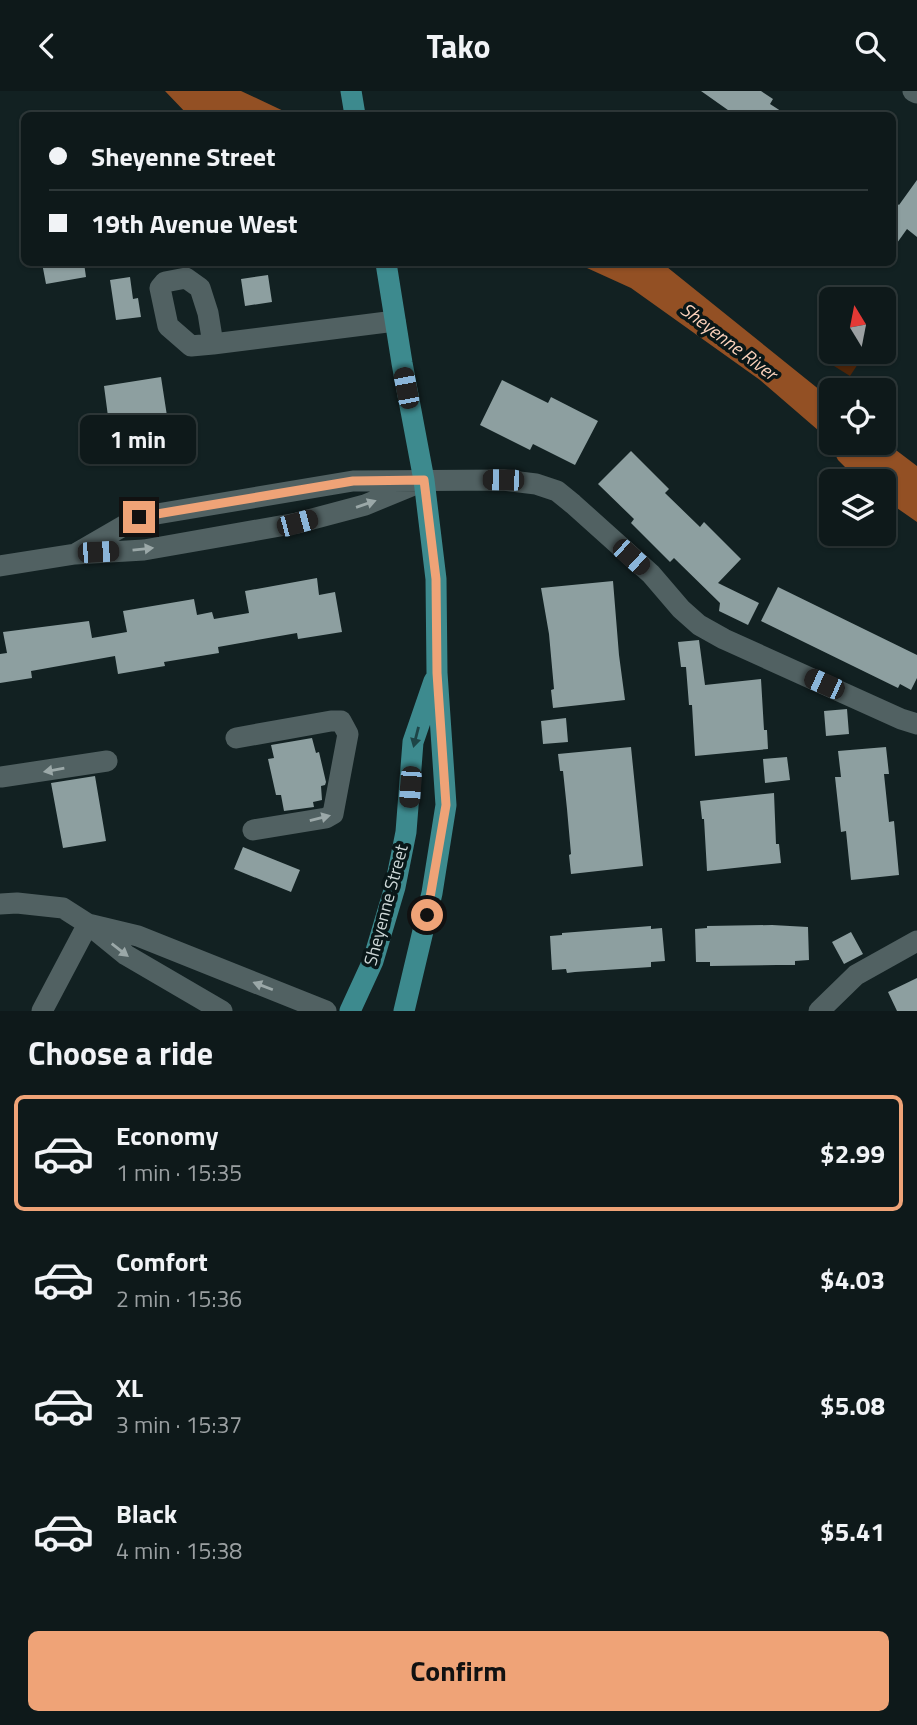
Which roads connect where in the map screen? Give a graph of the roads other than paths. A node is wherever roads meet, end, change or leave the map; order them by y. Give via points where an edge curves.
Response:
1 (351, 91) edge
2 (354, 112) edge
3 (386, 266) edge
4 (395, 321) junction
5 (213, 344) dead end
6 (424, 480) junction
7 (75, 554) junction
8 (0, 566) edge
9 (437, 673) junction
10 (917, 724) edge
11 (236, 738) dead end
12 (107, 761) dead end
13 (1, 777) edge
14 (253, 830) dead end
15 (0, 904) edge
16 (88, 924) junction
17 (917, 940) edge
18 (48, 1009) edge
19 (222, 1011) edge
20 (326, 1011) edge
21 (350, 1011) edge
22 (404, 1011) edge
23 (819, 1011) edge

1 - 2 main road
3 - 4 main road, Sheyenne Street
4 - 5 street
4 - 6 main road, Sheyenne Street
7 -> 6 street via 144,550 297,523 365,505
6 - 7 street via 353,481 139,517
6 - 9 main road, Sheyenne Street via 436,579
6 - 10 street via 503,480 557,491 651,574 699,625
7 - 8 street
9 -> 21 main road, Sheyenne Street via 413,742 406,832 395,887 373,961
9 - 22 main road, Sheyenne Street via 446,805 432,893
14 -> 11 street via 333,814 348,734 341,721 331,720
12 -> 13 street
15 - 16 street via 63,908
16 - 18 street
16 -> 19 street via 126,955
20 -> 16 street via 138,936
17 - 23 street via 856,975

